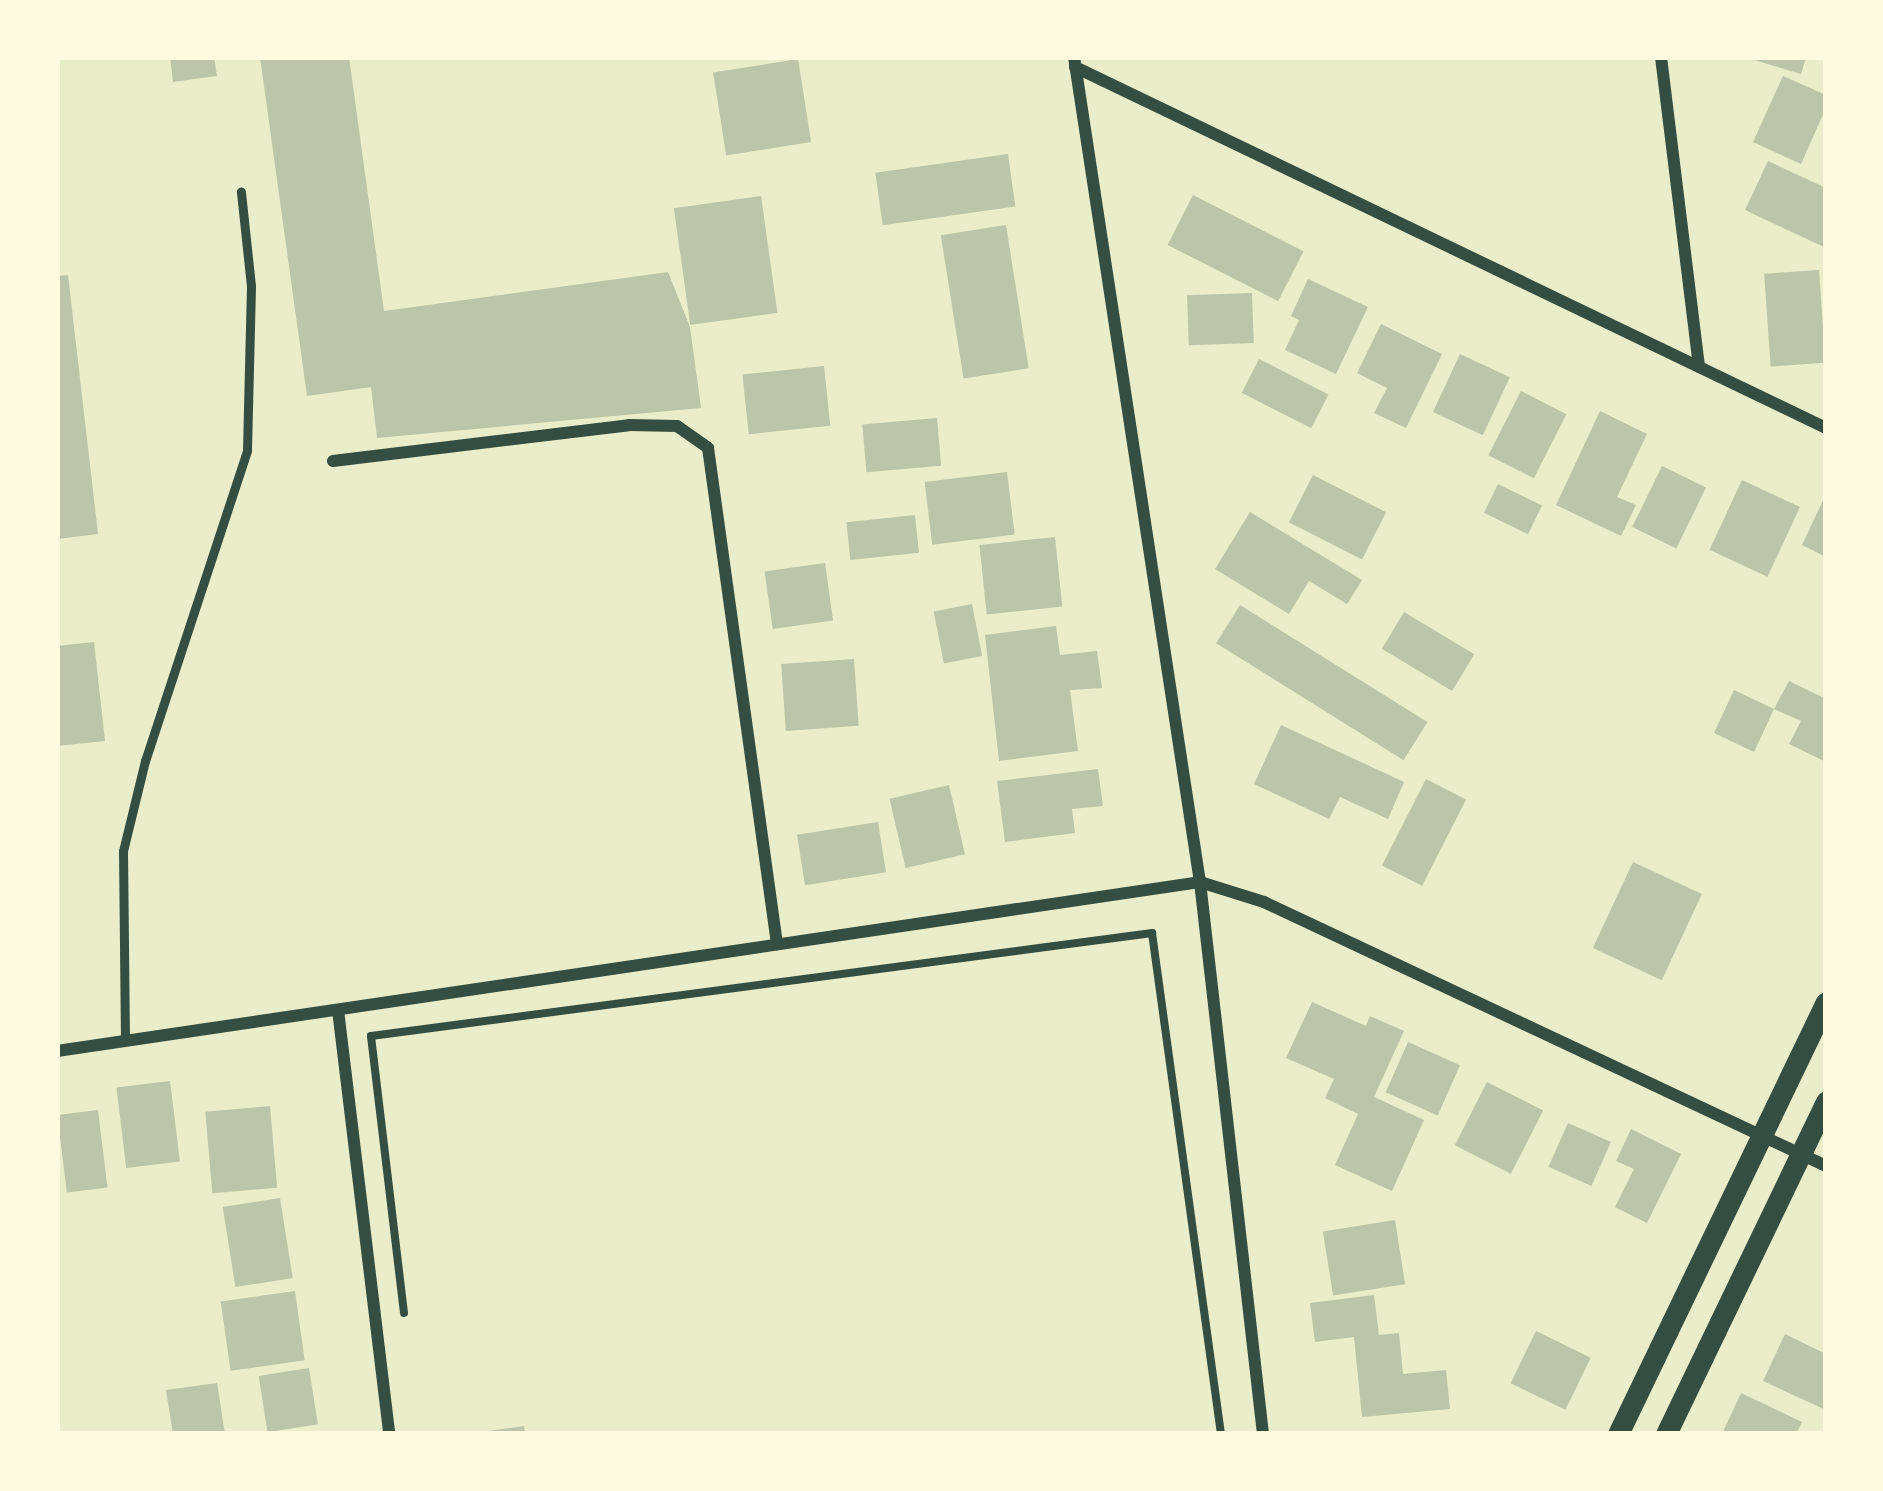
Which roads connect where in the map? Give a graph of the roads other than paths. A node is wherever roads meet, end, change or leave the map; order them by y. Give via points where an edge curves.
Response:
1 (1661, 57) edge
2 (1074, 62) edge
3 (241, 192) dead end
4 (1699, 368) junction
5 (1826, 428) edge
6 (333, 461) dead end
7 (1200, 882) junction
8 (777, 944) junction
9 (1826, 1002) edge
10 (338, 1010) junction
11 (125, 1041) junction
12 (57, 1051) edge
13 (1826, 1101) edge
14 (1762, 1135) junction
15 (1801, 1154) junction
16 (1826, 1166) edge
17 (389, 1434) edge
18 (1263, 1434) edge
19 (1618, 1434) edge
20 (1666, 1434) edge

1 - 4 street
2 - 4 street
2 - 7 street
3 - 11 lane via 251,286 247,450 123,851
4 - 5 street
6 - 8 street via 629,425 677,426 708,448
7 - 8 street
7 - 14 street via 1264,902
7 - 18 street
8 - 10 street
9 - 14 street
10 - 11 street
10 - 17 street
11 - 12 street
13 - 15 street
14 - 15 street
14 - 19 street
15 - 16 street
15 - 20 street

